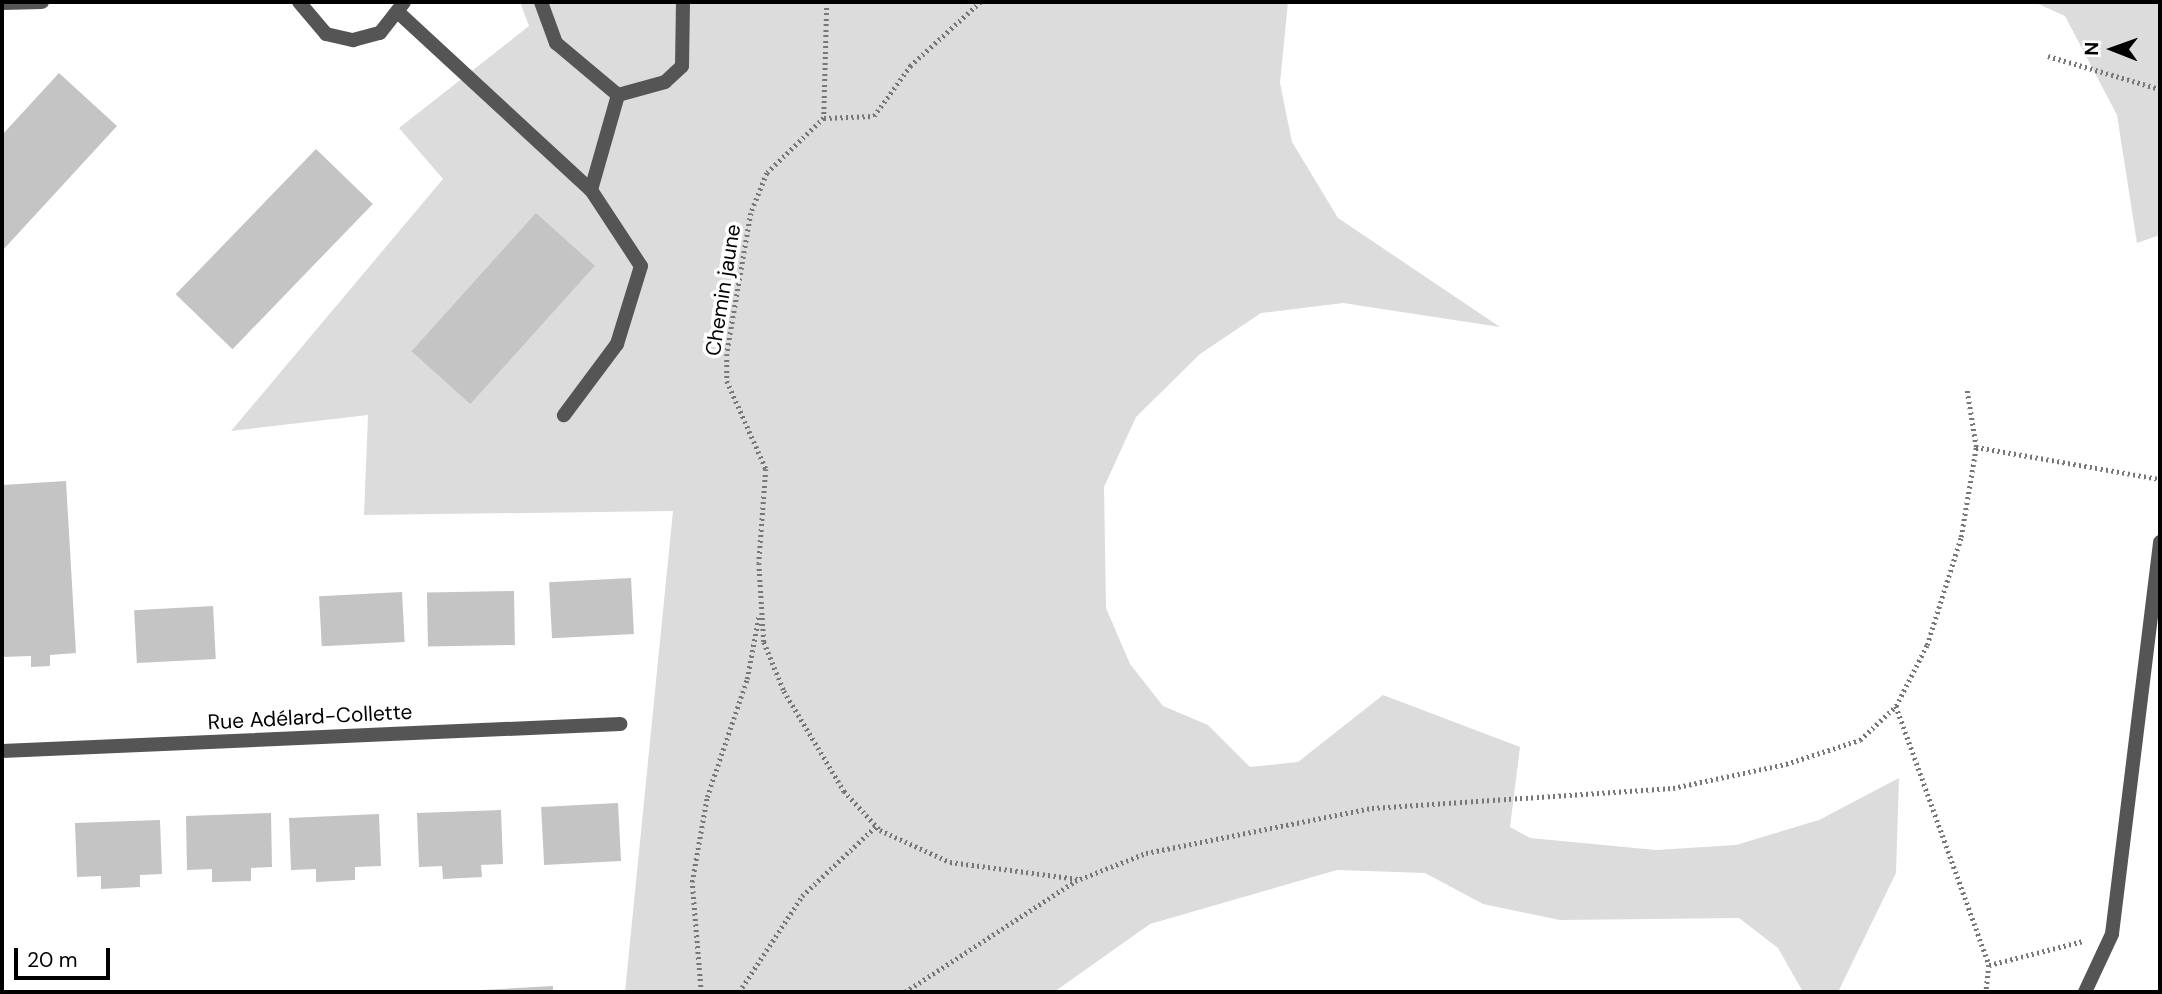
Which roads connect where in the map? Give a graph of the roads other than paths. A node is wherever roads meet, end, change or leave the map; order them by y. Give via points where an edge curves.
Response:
1 (42, 2) edge
2 (299, 2) edge
3 (541, 2) edge
4 (683, 2) edge
5 (2, 3) edge
6 (402, 8) edge
7 (618, 95) junction
8 (591, 190) junction
9 (564, 415) dead end
10 (2160, 542) edge
11 (620, 724) dead end
12 (2, 751) edge
13 (2085, 992) edge

1 - 5 street
2 - 6 street via 326,34 353,40 380,33
3 - 7 street via 556,43
4 - 7 street via 682,66 665,82
6 - 8 street
7 - 8 street
8 - 9 street via 641,266 617,344
10 - 13 street via 2112,934
11 - 12 street, Rue Adélard-Collette

